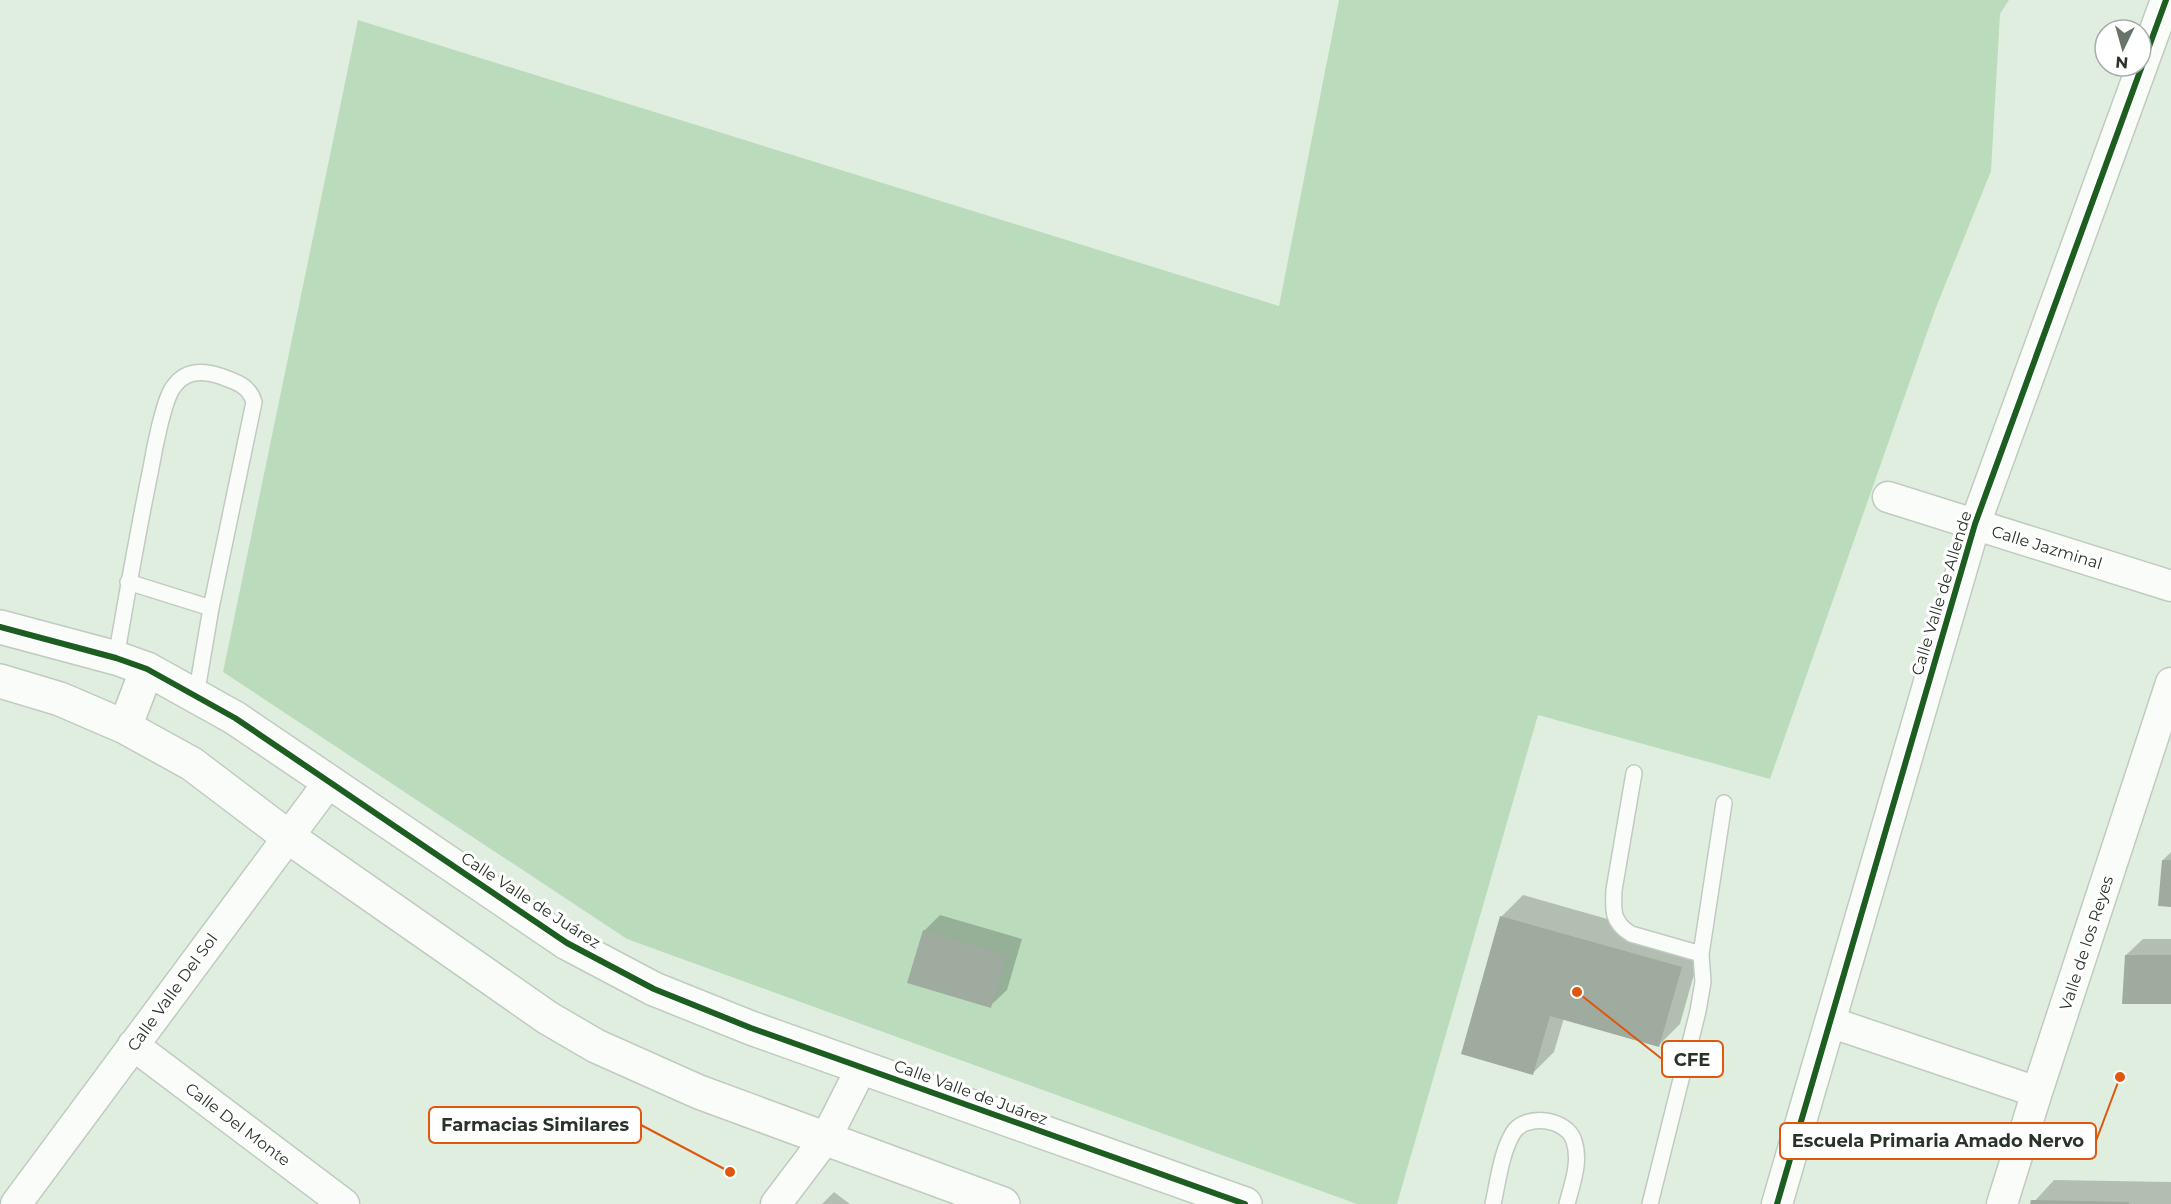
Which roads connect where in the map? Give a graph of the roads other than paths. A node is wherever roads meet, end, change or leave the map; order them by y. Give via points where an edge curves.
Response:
1 (2166, 0) edge
2 (2160, 52) edge
3 (1888, 497) dead end
4 (1975, 524) junction
5 (128, 582) junction
6 (2171, 586) edge
7 (211, 608) junction
8 (0, 627) edge
9 (116, 658) junction
10 (147, 669) junction
11 (0, 681) edge
12 (2171, 682) edge
13 (196, 696) junction
14 (125, 727) junction
15 (1634, 773) dead end
16 (329, 782) junction
17 (1724, 803) dead end
18 (287, 836) junction
19 (1701, 954) junction
20 (1830, 1022) junction
21 (133, 1045) junction
22 (862, 1067) junction
23 (2037, 1092) junction
24 (826, 1138) junction
25 (16, 1204) edge
26 (344, 1204) edge
27 (776, 1204) edge
28 (1003, 1204) edge
29 (1245, 1204) edge
30 (1493, 1204) edge
31 (1567, 1204) edge
32 (1650, 1204) edge
33 (1777, 1204) edge
34 (2002, 1204) edge

1 - 2 street, Calle Valle de Allende
2 - 4 street, Calle Valle de Allende
3 - 4 street, Calle Jazminal
4 - 6 street, Calle Jazminal
4 - 20 street, Calle Valle de Allende
5 - 7 lane
5 - 7 lane via 156,443 172,389 192,372 206,372 241,384 254,402
5 - 9 lane
7 - 13 lane
8 - 9 street, Calle Valle de Juárez
9 - 10 street, Calle Valle de Juárez
10 - 13 street, Calle Valle de Juárez
10 - 14 street
11 - 14 street via 60,699
12 - 23 street, Valle de los Reyes
13 - 16 street, Calle Valle de Juárez
14 - 18 street via 192,764
15 - 19 lane via 1614,890 1616,920 1631,934
16 - 18 street, Calle Valle Del Sol
16 - 22 street, Calle Valle de Juárez via 567,943 644,984 751,1028
17 - 19 lane
18 - 21 street, Calle Valle Del Sol
18 - 24 street via 548,1018 596,1046 699,1092
19 - 32 lane via 1703,982 1698,1011
20 - 23 street
20 - 33 street, Calle Valle de Allende
21 - 25 street, Calle Valle Del Sol
21 - 26 street, Calle Del Monte
22 - 24 street
22 - 29 street, Calle Valle de Juárez
23 - 34 street, Valle de los Reyes
24 - 27 street
24 - 28 street
30 - 31 lane via 1514,1132 1524,1122 1540,1120 1562,1126 1574,1139 1577,1160

